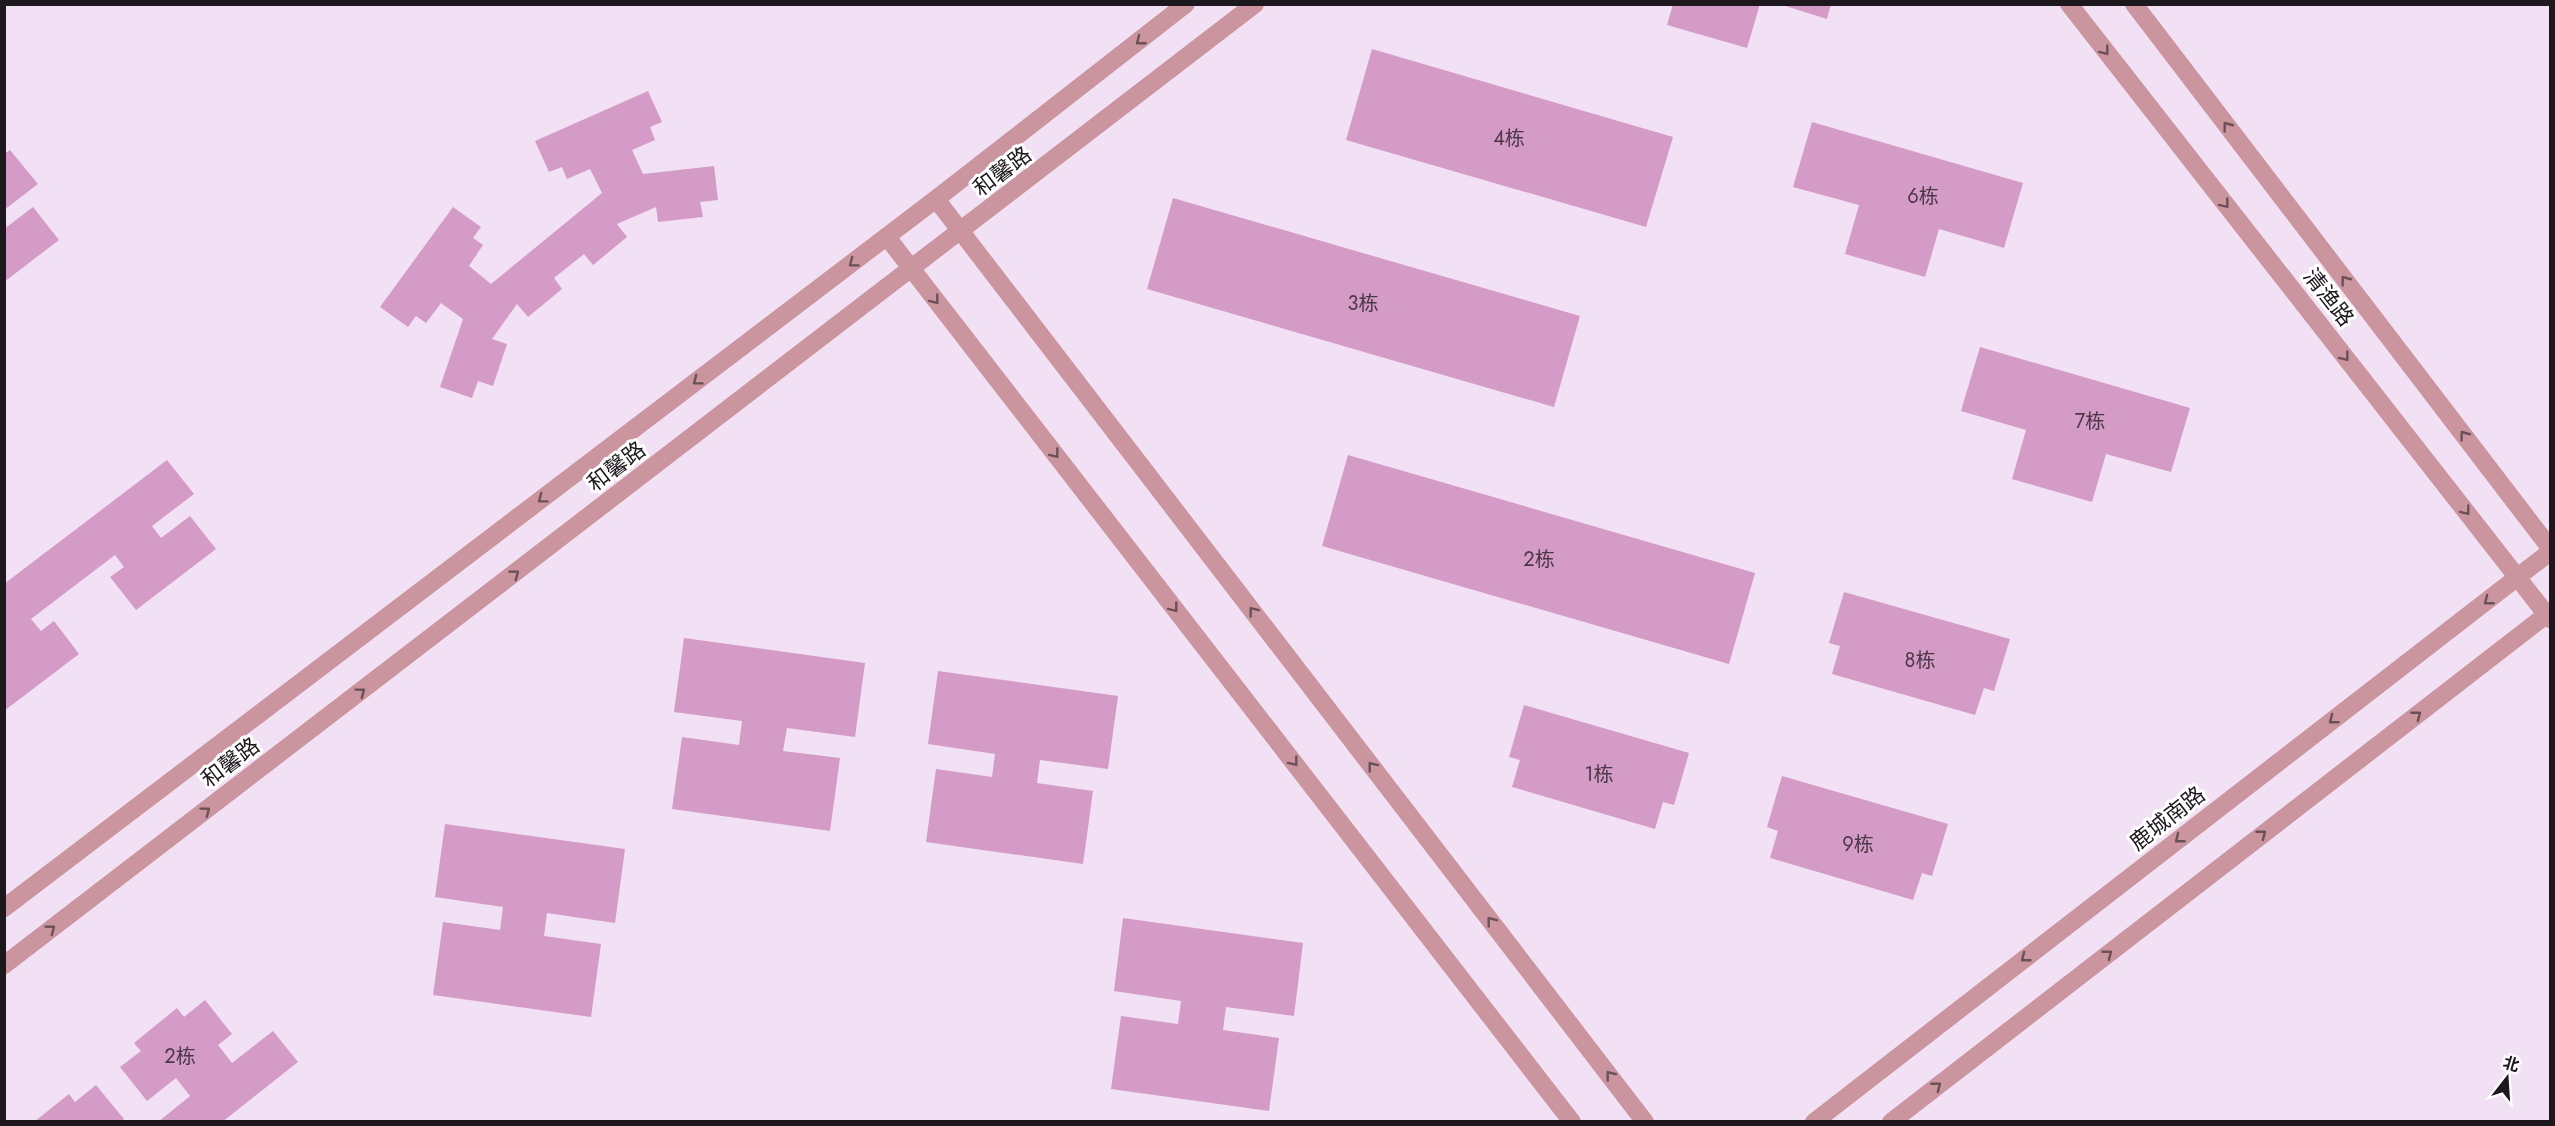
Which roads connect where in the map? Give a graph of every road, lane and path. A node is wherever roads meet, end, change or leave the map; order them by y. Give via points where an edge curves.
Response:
1 (1186, 4) edge
2 (1255, 4) edge
3 (2069, 4) edge
4 (2134, 4) edge
5 (936, 199) junction
6 (962, 232) junction
7 (887, 237) junction
8 (912, 270) junction
9 (2550, 550) edge
10 (2518, 577) junction
11 (2549, 615) edge
12 (4, 908) edge
13 (4, 965) edge
14 (1572, 1122) edge
15 (1645, 1122) edge
16 (1814, 1122) edge
17 (1891, 1122) edge

1 -> 5 street, 和馨路
2 - 6 street, 和馨路
3 -> 10 street, 清渔路
9 -> 4 street, 清渔路
5 - 6 street
5 - 7 street, 和馨路
6 - 8 street, 和馨路
15 -> 6 street
7 - 8 street
7 -> 12 street, 和馨路
13 -> 8 street, 和馨路
8 -> 14 street
9 - 10 street, 鹿城南路
10 - 11 street, 清渔路
10 -> 16 street, 鹿城南路
17 -> 11 street

